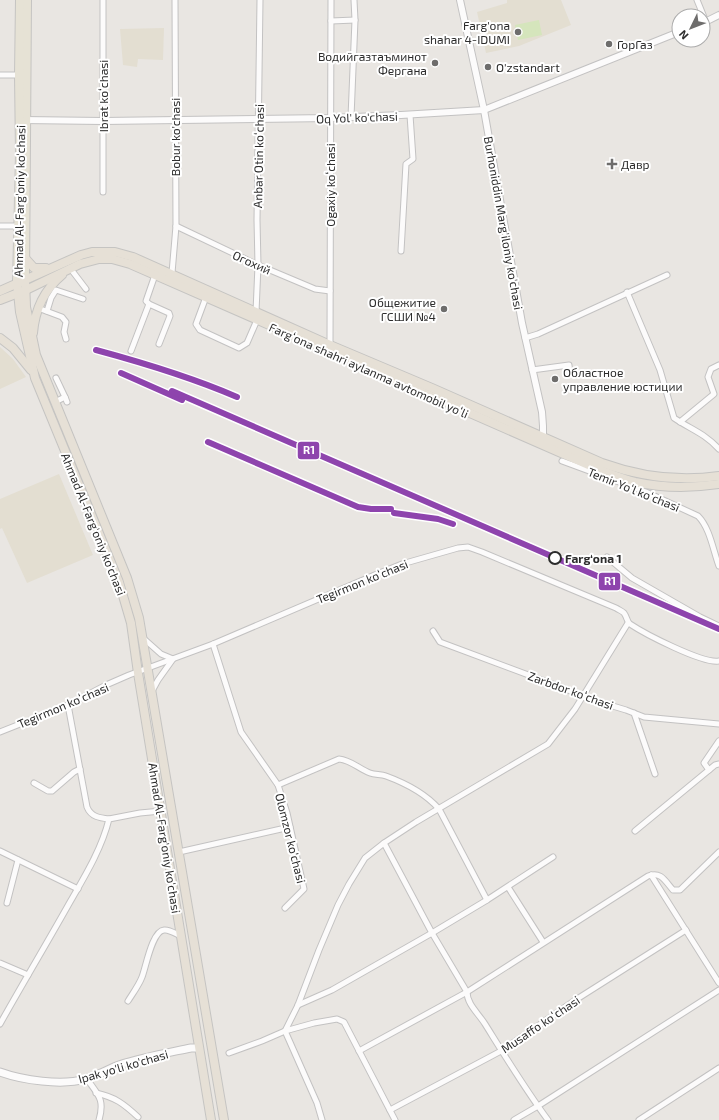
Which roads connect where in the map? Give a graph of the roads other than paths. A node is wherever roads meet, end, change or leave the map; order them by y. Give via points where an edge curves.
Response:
1 (20, 0) edge
2 (26, 0) edge
3 (103, 0) edge
4 (175, 0) edge
5 (260, 0) edge
6 (331, 0) edge
7 (354, 0) edge
8 (460, 0) edge
9 (355, 20) junction
10 (331, 21) junction
11 (671, 35) edge
12 (0, 75) edge
13 (19, 75) junction
14 (484, 110) junction
15 (410, 115) junction
16 (351, 117) junction
17 (331, 118) junction
18 (259, 119) junction
19 (23, 120) junction
20 (175, 120) junction
21 (103, 121) junction
22 (103, 192) dead end
23 (0, 226) edge
24 (18, 226) junction
25 (176, 226) junction
26 (401, 250) dead end
27 (25, 258) junction
28 (258, 265) junction
29 (49, 268) junction
30 (70, 268) junction
31 (155, 275) junction
32 (667, 275) dead end
33 (171, 278) junction
34 (21, 281) junction
35 (86, 289) dead end
36 (0, 291) edge
37 (22, 291) junction
38 (330, 291) junction
39 (627, 292) junction
40 (206, 297) junction
41 (0, 300) edge
42 (83, 300) dead end
43 (149, 304) junction
44 (38, 308) junction
45 (47, 311) junction
46 (257, 316) junction
47 (0, 338) edge
48 (525, 338) junction
49 (66, 339) dead end
50 (33, 343) junction
51 (159, 344) dead end
52 (330, 345) junction
53 (131, 351) dead end
54 (719, 365) edge
55 (532, 370) junction
56 (570, 374) dead end
57 (35, 378) junction
58 (56, 378) dead end
59 (55, 402) junction
60 (680, 422) junction
61 (543, 442) junction
62 (719, 449) edge
63 (562, 461) dead end
64 (719, 476) edge
65 (719, 484) edge
66 (607, 557) dead end
67 (719, 566) edge
68 (628, 623) junction
69 (719, 626) edge
70 (434, 631) dead end
71 (143, 638) junction
72 (213, 644) junction
73 (173, 659) junction
74 (719, 661) edge
75 (148, 669) junction
76 (138, 673) junction
77 (152, 691) junction
78 (583, 697) junction
79 (68, 705) junction
80 (634, 713) junction
81 (719, 724) edge
82 (0, 732) edge
83 (719, 741) edge
84 (719, 764) edge
85 (80, 769) junction
86 (709, 770) junction
87 (655, 774) dead end
88 (34, 783) dead end
89 (278, 785) junction
90 (439, 809) junction
91 (161, 811) junction
92 (109, 819) junction
93 (290, 827) junction
94 (635, 831) dead end
95 (384, 843) junction
96 (0, 851) edge
97 (179, 852) junction
98 (719, 852) edge
99 (553, 857) dead end
100 (18, 860) junction
101 (651, 875) junction
102 (508, 887) junction
103 (78, 889) junction
104 (488, 900) junction
105 (7, 903) dead end
106 (285, 908) dead end
107 (686, 930) junction
108 (432, 933) junction
109 (181, 936) junction
110 (543, 942) junction
111 (0, 963) edge
112 (28, 975) junction
113 (719, 983) edge
114 (719, 990) edge
115 (467, 992) junction
116 (128, 1001) dead end
117 (298, 1005) junction
118 (0, 1024) edge
119 (285, 1030) junction
120 (211, 1044) junction
121 (199, 1048) junction
122 (359, 1051) junction
123 (501, 1051) junction
124 (230, 1053) dead end
125 (719, 1068) edge
126 (0, 1072) edge
127 (87, 1079) junction
128 (96, 1093) junction
129 (538, 1106) junction
130 (390, 1110) junction
131 (138, 1118) dead end
132 (99, 1120) edge
133 (211, 1120) edge
134 (224, 1120) edge
135 (322, 1120) edge
136 (395, 1120) edge
137 (514, 1120) edge
138 (548, 1120) edge
139 (639, 1120) edge

1 - 13 main road, Ahmad Al-Farg'oniy ko'chasi
2 - 19 main road, Ahmad Al-Farg'oniy ko'chasi
3 - 21 street, Ibrat koʻchasi
4 - 20 street, Bobur ko'chasi
5 - 18 street, Anbar Otin koʻchasi
6 - 10 street, Ogaxiy koʻchasi
7 - 9 street
8 - 14 street, Burhoniddin Marg'iloniy ko'chasi
9 - 10 street
9 - 16 street
10 - 17 street, Ogaxiy koʻchasi
11 - 14 street, Oq Yol' ko'chasi
12 - 13 street
13 - 19 main road, Ahmad Al-Farg'oniy ko'chasi
14 - 15 street, Oq Yol' ko'chasi
14 - 48 street, Burhoniddin Marg'iloniy ko'chasi
15 - 16 street, Oq Yol' ko'chasi
15 - 26 street via 413,159 406,164
16 - 17 street, Oq Yol' ko'chasi
17 - 18 street, Oq Yol' ko'chasi
17 - 38 street, Ogaxiy koʻchasi
18 - 20 street, Oq Yol' ko'chasi
18 - 28 street, Anbar Otin koʻchasi
19 - 21 street, Oq Yol' ko'chasi
19 - 24 main road, Ahmad Al-Farg'oniy ko'chasi
19 - 27 main road, Ahmad Al-Farg'oniy ko'chasi
20 - 21 street, Oq Yol' ko'chasi
20 - 25 street, Bobur ko'chasi
21 - 22 street, Ibrat koʻchasi
23 - 24 street
24 - 34 main road, Ahmad Al-Farg'oniy ko'chasi
25 - 28 street, Огохий
25 - 33 street, Bobur ko'chasi
27 - 29 highway via 34,268
27 - 34 main road, Ahmad Al-Farg'oniy ko'chasi
28 - 38 street, Огохий via 315,289
28 - 46 street, Anbar Otin koʻchasi
29 - 33 highway, Fargʻona shahri aylanma avtomobil yoʻli via 92,252 115,252 133,257
29 - 34 highway, Fargʻona shahri aylanma avtomobil yoʻli
30 - 31 highway, Fargʻona shahri aylanma avtomobil yoʻli via 99,259 112,260 130,264
30 - 35 street
30 - 37 highway, Fargʻona shahri aylanma avtomobil yoʻli
30 - 44 highway via 49,288
31 - 33 highway, Fargʻona shahri aylanma avtomobil yoʻli
31 - 43 street via 146,301
32 - 39 street
33 - 40 highway, Fargʻona shahri aylanma avtomobil yoʻli
33 - 46 highway, Fargʻona shahri aylanma avtomobil yoʻli
34 - 36 highway, Fargʻona shahri aylanma avtomobil yoʻli
34 - 37 highway
37 - 41 highway, Fargʻona shahri aylanma avtomobil yoʻli
37 - 50 highway, Ahmad Al-Farg'oniy ko'chasi
37 - 57 highway, Ahmad Al-Farg'oniy ko'chasi via 23,328
38 - 52 street, Ogaxiy koʻchasi
39 - 48 street
39 - 60 street via 660,370 674,418
40 - 46 highway, Fargʻona shahri aylanma avtomobil yoʻli
40 - 46 street via 196,324 200,330 239,348 247,343
42 - 45 street via 56,290
43 - 51 street via 170,316
43 - 53 street
44 - 45 street
44 - 50 highway
45 - 49 street via 66,322
46 - 52 highway, Fargʻona shahri aylanma avtomobil yoʻli
46 - 61 highway, Fargʻona shahri aylanma avtomobil yoʻli
47 - 57 highway via 29,366
48 - 55 street, Burhoniddin Marg'iloniy ko'chasi
50 - 59 highway, Ahmad Al-Farg'oniy ko'chasi
52 - 61 highway, Fargʻona shahri aylanma avtomobil yoʻli via 432,388
54 - 60 street via 711,369 708,377 714,394
55 - 56 street via 569,365
55 - 61 street, Burhoniddin Marg'iloniy ko'chasi via 542,412
57 - 76 highway, Ahmad Al-Farg'oniy ko'chasi via 120,582 131,622
58 - 59 street via 66,400
59 - 71 highway, Ahmad Al-Farg'oniy ko'chasi via 128,578
60 - 62 street via 710,440
61 - 64 highway, Fargʻona shahri aylanma avtomobil yoʻli via 638,474 671,478
61 - 65 highway, Fargʻona shahri aylanma avtomobil yoʻli via 600,470 637,482 670,486
63 - 67 street, Temir Yoʻl koʻchasi via 646,492 698,516 706,528
66 - 69 street via 632,578
68 - 72 street, Tegirmon koʻchasi via 624,614 616,608 468,547 402,564
68 - 74 street, Tegirmon koʻchasi via 698,658
68 - 78 street
70 - 78 street, Zarbdor koʻchasi via 440,642
71 - 73 street via 161,654
71 - 75 highway, Ahmad Al-Farg'oniy ko'chasi
72 - 73 street, Tegirmon koʻchasi
72 - 89 street, Olomzor ko'chasi via 241,732
73 - 75 street, Tegirmon koʻchasi
73 - 77 street
75 - 76 street, Tegirmon koʻchasi
75 - 77 highway, Ahmad Al-Farg'oniy ko'chasi
76 - 79 street, Tegirmon koʻchasi via 106,685
76 - 91 highway, Ahmad Al-Farg'oniy ko'chasi
77 - 97 highway, Ahmad Al-Farg'oniy ko'chasi
78 - 80 street, Zarbdor koʻchasi
78 - 90 street via 548,744
79 - 82 street, Tegirmon koʻchasi
79 - 85 street
80 - 81 street, Zarbdor koʻchasi via 656,719
80 - 87 street
83 - 86 street via 704,763
84 - 86 street
85 - 88 street via 52,791
85 - 92 street via 88,811 100,818
86 - 94 street
89 - 90 street, Olomzor ko'chasi via 339,759 346,760 370,773 385,776 418,791
89 - 93 street, Olomzor ko'chasi
90 - 95 street
90 - 104 street, Olomzor ko'chasi
91 - 92 street
91 - 109 highway, Ahmad Al-Farg'oniy ko'chasi
92 - 103 street via 97,853
93 - 97 street
93 - 106 street, Olomzor ko'chasi via 304,889
95 - 108 street
95 - 117 street via 365,858 349,884 319,950
96 - 100 street
97 - 120 highway, Ahmad Al-Farg'oniy ko'chasi
98 - 101 street via 680,890 673,890 660,875
99 - 102 street
100 - 103 street
100 - 105 street
101 - 107 street
101 - 110 street
102 - 104 street
102 - 110 street
103 - 112 street
104 - 108 street
107 - 113 street
107 - 123 street, Musaffo koʻchasi
108 - 115 street
108 - 117 street via 332,990
109 - 116 street via 168,930 160,931 153,940 142,978
109 - 121 highway, Ahmad Al-Farg'oniy ko'chasi
110 - 115 street
111 - 112 street
112 - 118 street
114 - 129 street
115 - 122 street
115 - 123 street via 467,999
117 - 119 street
119 - 122 street via 338,1019 344,1022
119 - 124 street
119 - 135 street
120 - 121 highway
120 - 134 highway, Ahmad Al-Farg'oniy ko'chasi
121 - 127 main road, Ipak yo'li ko'chasi via 136,1060
121 - 133 highway, Ahmad Al-Farg'oniy ko'chasi
122 - 130 street
123 - 129 street
123 - 130 street, Musaffo koʻchasi
125 - 139 street
126 - 127 main road, Ipak yo'li ko'chasi via 41,1080 66,1082
127 - 128 street
128 - 131 street via 116,1099
128 - 132 street via 102,1103
129 - 137 street
129 - 138 street
130 - 136 street

